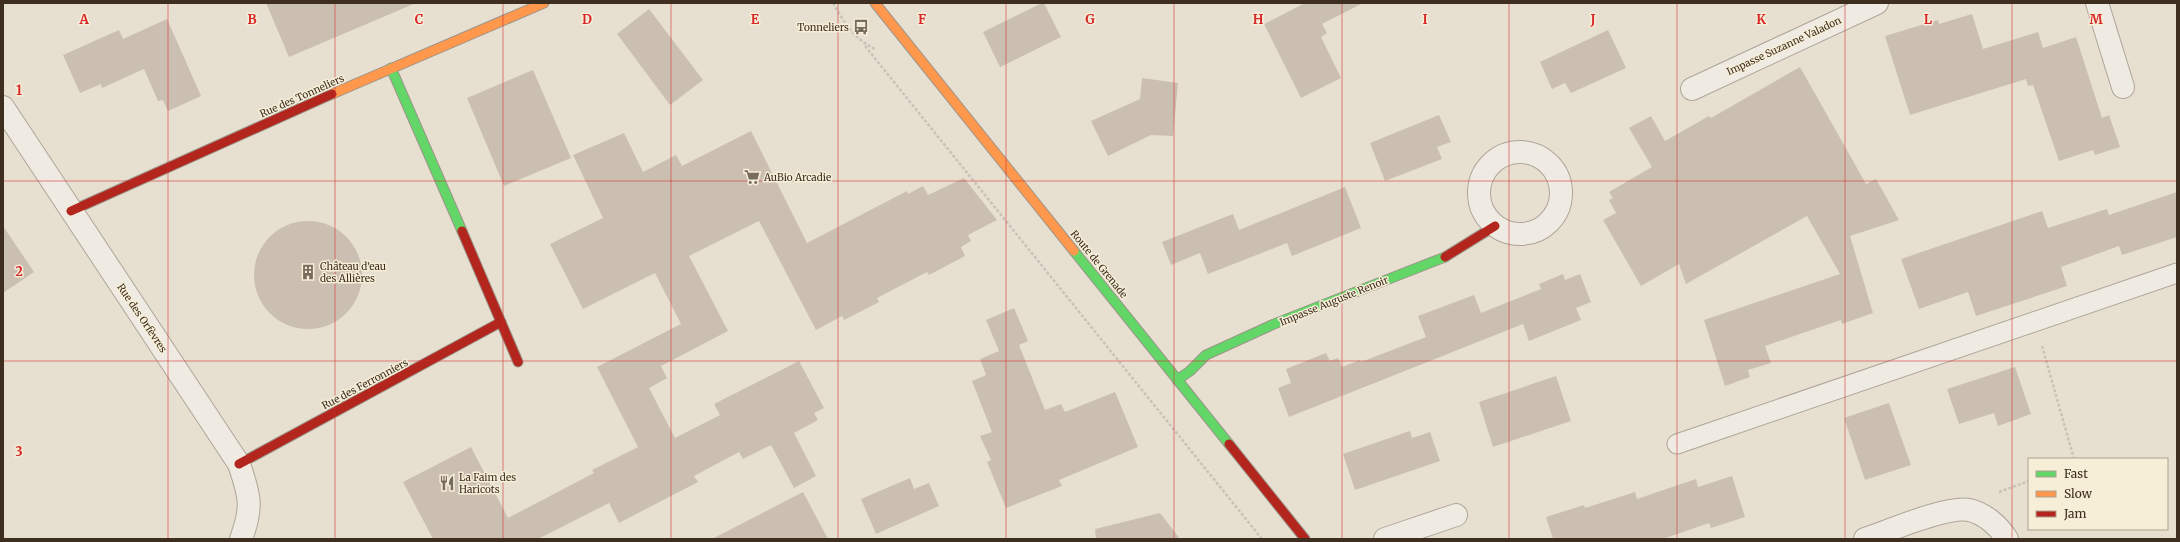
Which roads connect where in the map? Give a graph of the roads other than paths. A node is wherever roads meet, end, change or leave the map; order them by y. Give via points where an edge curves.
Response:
1 (544, 3) edge
2 (876, 3) edge
3 (1877, 3) edge
4 (2097, 3) edge
5 (391, 68) junction
6 (2123, 87) dead end
7 (1692, 89) dead end
8 (3, 107) edge
9 (71, 211) junction
10 (1495, 226) dead end
11 (2177, 273) edge
12 (501, 322) junction
13 (518, 362) dead end
14 (1177, 380) junction
15 (1677, 444) dead end
16 (239, 464) junction
17 (1456, 515) dead end
18 (241, 539) edge
19 (1305, 539) edge
20 (1386, 539) edge
21 (1865, 539) edge
22 (2007, 539) edge

1 - 5 street, Rue des Tonneliers
2 - 14 street, Route de Grenade
3 - 7 street, Impasse Suzanne Valadon
4 - 6 street
5 - 9 street, Rue des Tonneliers
5 - 12 street
8 - 9 street, Rue des Orfèvres
9 - 16 street, Rue des Orfèvres
10 - 14 street, Impasse Auguste Renoir via 1444,257 1274,324 1206,355
11 - 15 lane
12 - 13 street
12 - 16 street, Rue des Ferronniers
14 - 19 street, Route de Grenade
16 - 18 street, Rue des Orfèvres via 249,494 249,518
17 - 20 street
21 - 22 street via 1946,512 1968,510 1985,517 2003,532

